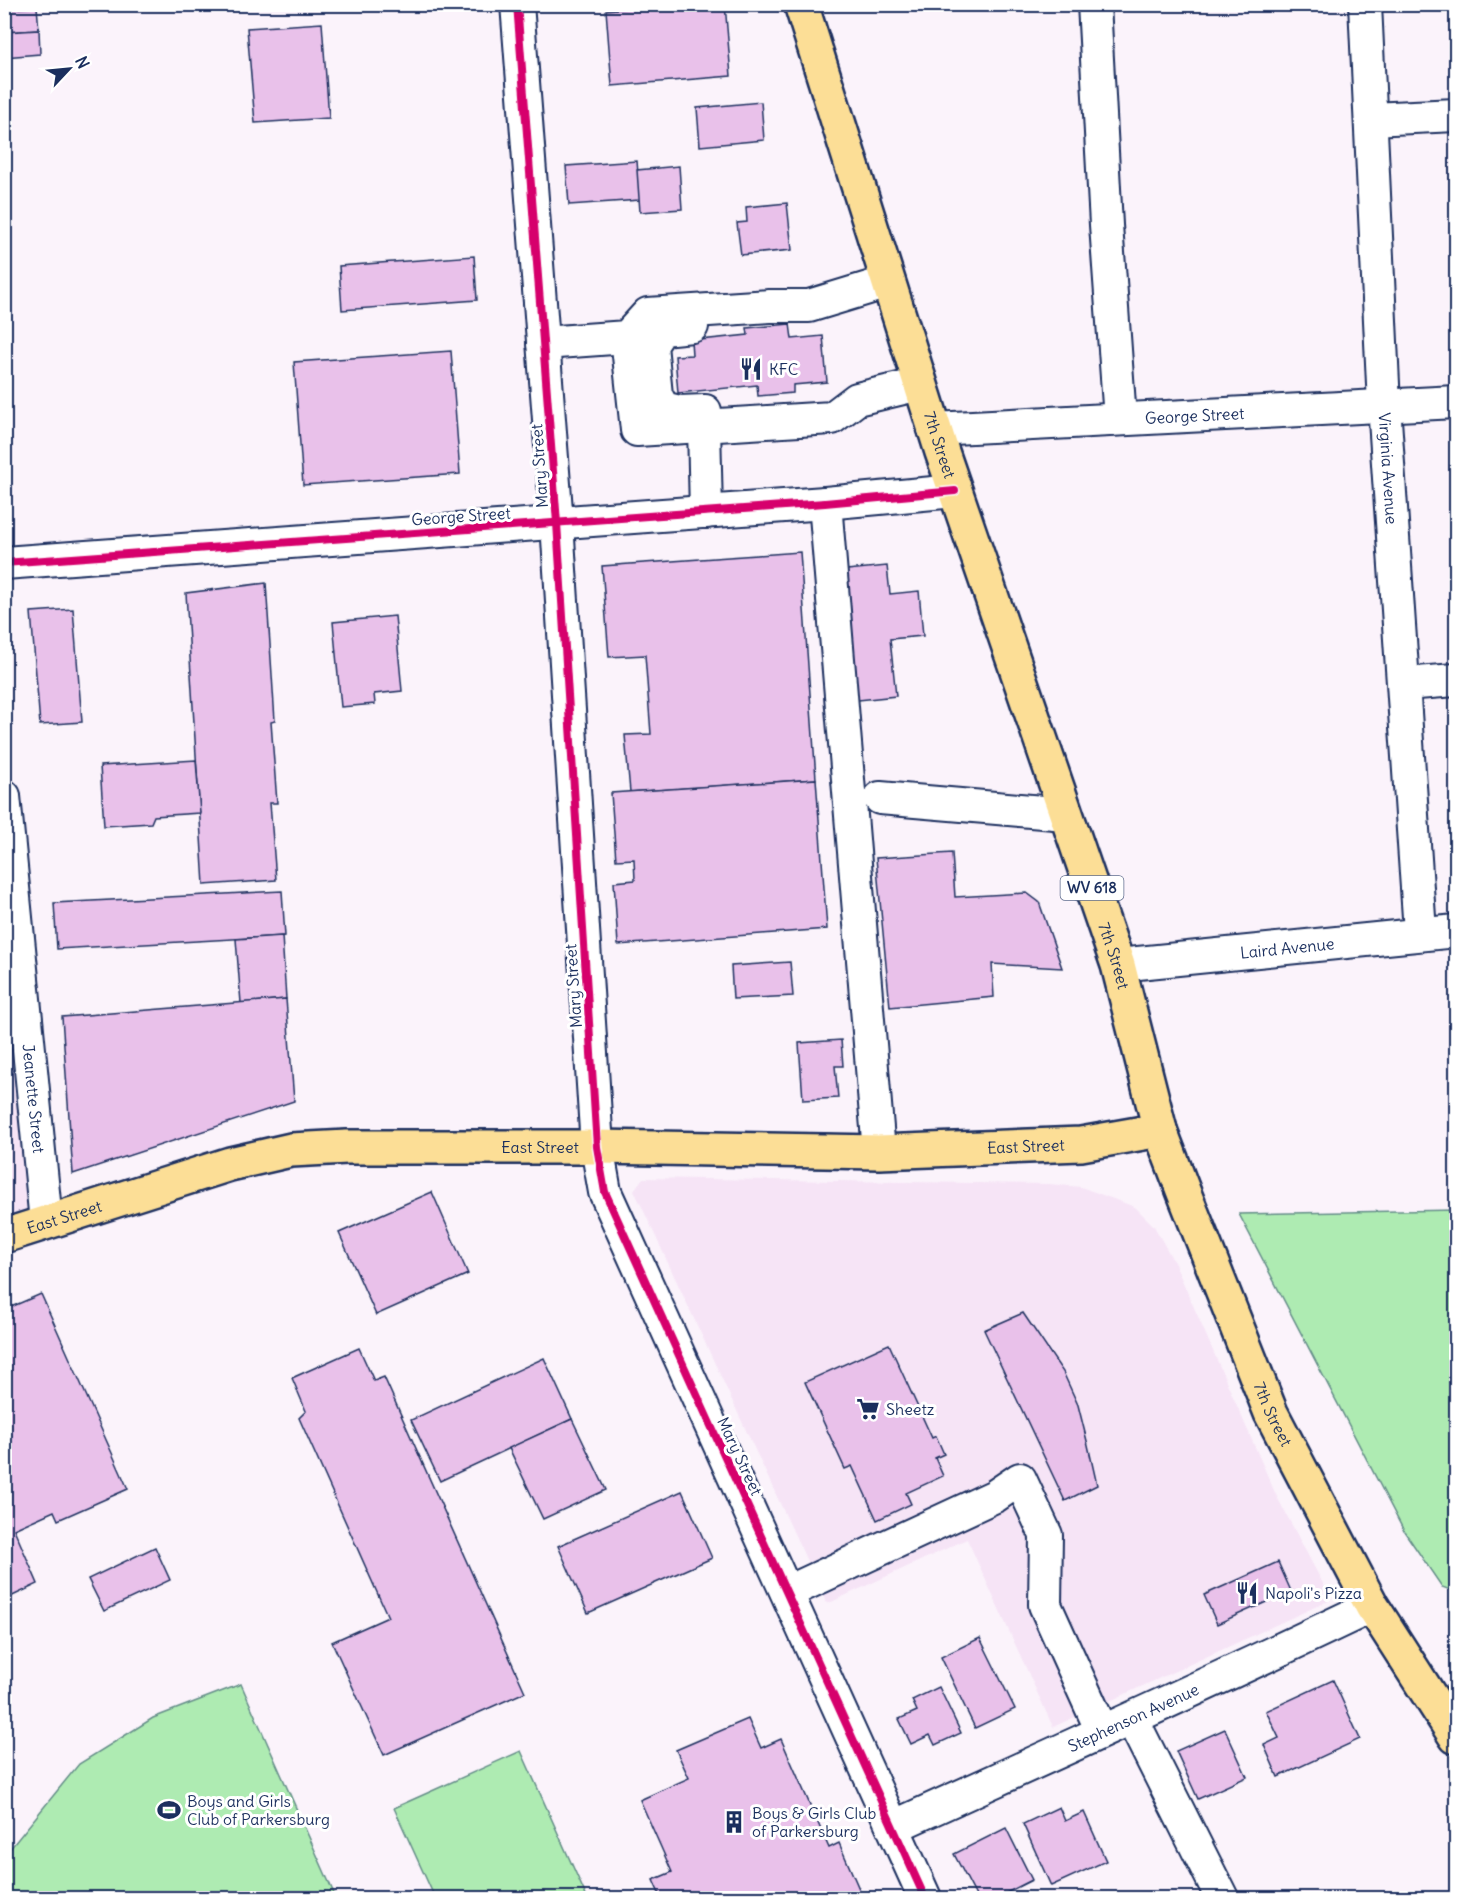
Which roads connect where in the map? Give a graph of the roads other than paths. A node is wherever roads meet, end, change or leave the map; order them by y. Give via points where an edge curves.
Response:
1 (517, 4) edge
2 (801, 4) edge
3 (1094, 4) edge
4 (1365, 4) edge
5 (1456, 116) edge
6 (1371, 119) junction
7 (888, 282) junction
8 (770, 306) junction
9 (627, 337) junction
10 (543, 343) junction
11 (920, 384) junction
12 (1456, 402) edge
13 (1384, 405) junction
14 (1120, 419) junction
15 (802, 420) junction
16 (704, 426) junction
17 (934, 429) junction
18 (955, 490) junction
19 (825, 503) junction
20 (706, 512) junction
21 (556, 522) junction
22 (4, 563) edge
23 (1456, 680) edge
24 (1404, 684) junction
25 (4, 796) edge
26 (880, 798) dead end
27 (1066, 814) junction
28 (1456, 930) edge
29 (1420, 932) junction
30 (1118, 965) junction
31 (1160, 1130) junction
32 (597, 1147) junction
33 (879, 1152) junction
34 (46, 1222) junction
35 (4, 1236) edge
36 (788, 1592) junction
37 (1372, 1606) junction
38 (1132, 1719) junction
39 (1102, 1731) junction
40 (1456, 1737) edge
41 (893, 1827) junction
42 (926, 1899) edge
43 (1222, 1899) edge

1 - 10 street, Mary Street
2 - 7 main road, 7th Street / WV 618
3 - 14 street
4 - 6 street, Virginia Avenue
5 - 6 street
6 - 13 street, Virginia Avenue
7 - 8 street via 809,306
7 - 11 main road, 7th Street / WV 618
8 - 9 street via 648,314
8 - 15 street via 760,318 662,329 651,345 656,395 663,408 680,412 793,407
9 - 10 street
9 - 16 street via 637,430
10 - 21 street, Mary Street
11 - 15 street via 857,399 832,418
11 - 17 main road, 7th Street / WV 618
12 - 13 street, George Street
13 - 14 street, George Street
13 - 24 street, Virginia Avenue
14 - 17 street, George Street
15 - 16 street
16 - 20 street
17 - 18 main road, 7th Street / WV 618
18 - 19 street, George Street
18 - 27 main road, 7th Street / WV 618
19 - 20 street, George Street
19 - 33 street
20 - 21 street, George Street
21 - 22 street, George Street
21 - 32 street, Mary Street
23 - 24 street
24 - 29 street, Virginia Avenue
25 - 34 street, Jeanette Street
26 - 27 street
27 - 30 main road, 7th Street / WV 618
28 - 29 street, Laird Avenue
29 - 30 street, Laird Avenue
30 - 31 main road, 7th Street / WV 618
31 - 33 main road, East Street via 1081,1144
31 - 37 main road, 7th Street / WV 618 via 1271,1413
32 - 33 main road, East Street
32 - 34 main road, East Street via 291,1150 230,1164
32 - 36 street, Mary Street via 605,1192
34 - 35 main road, East Street
36 - 39 street via 995,1496 1020,1479 1046,1535 1045,1605
36 - 41 street, Mary Street
37 - 38 street, Stephenson Avenue
37 - 40 main road, 7th Street / WV 618
38 - 39 street, Stephenson Avenue
38 - 43 street
39 - 41 street, Stephenson Avenue
41 - 42 street, Mary Street

